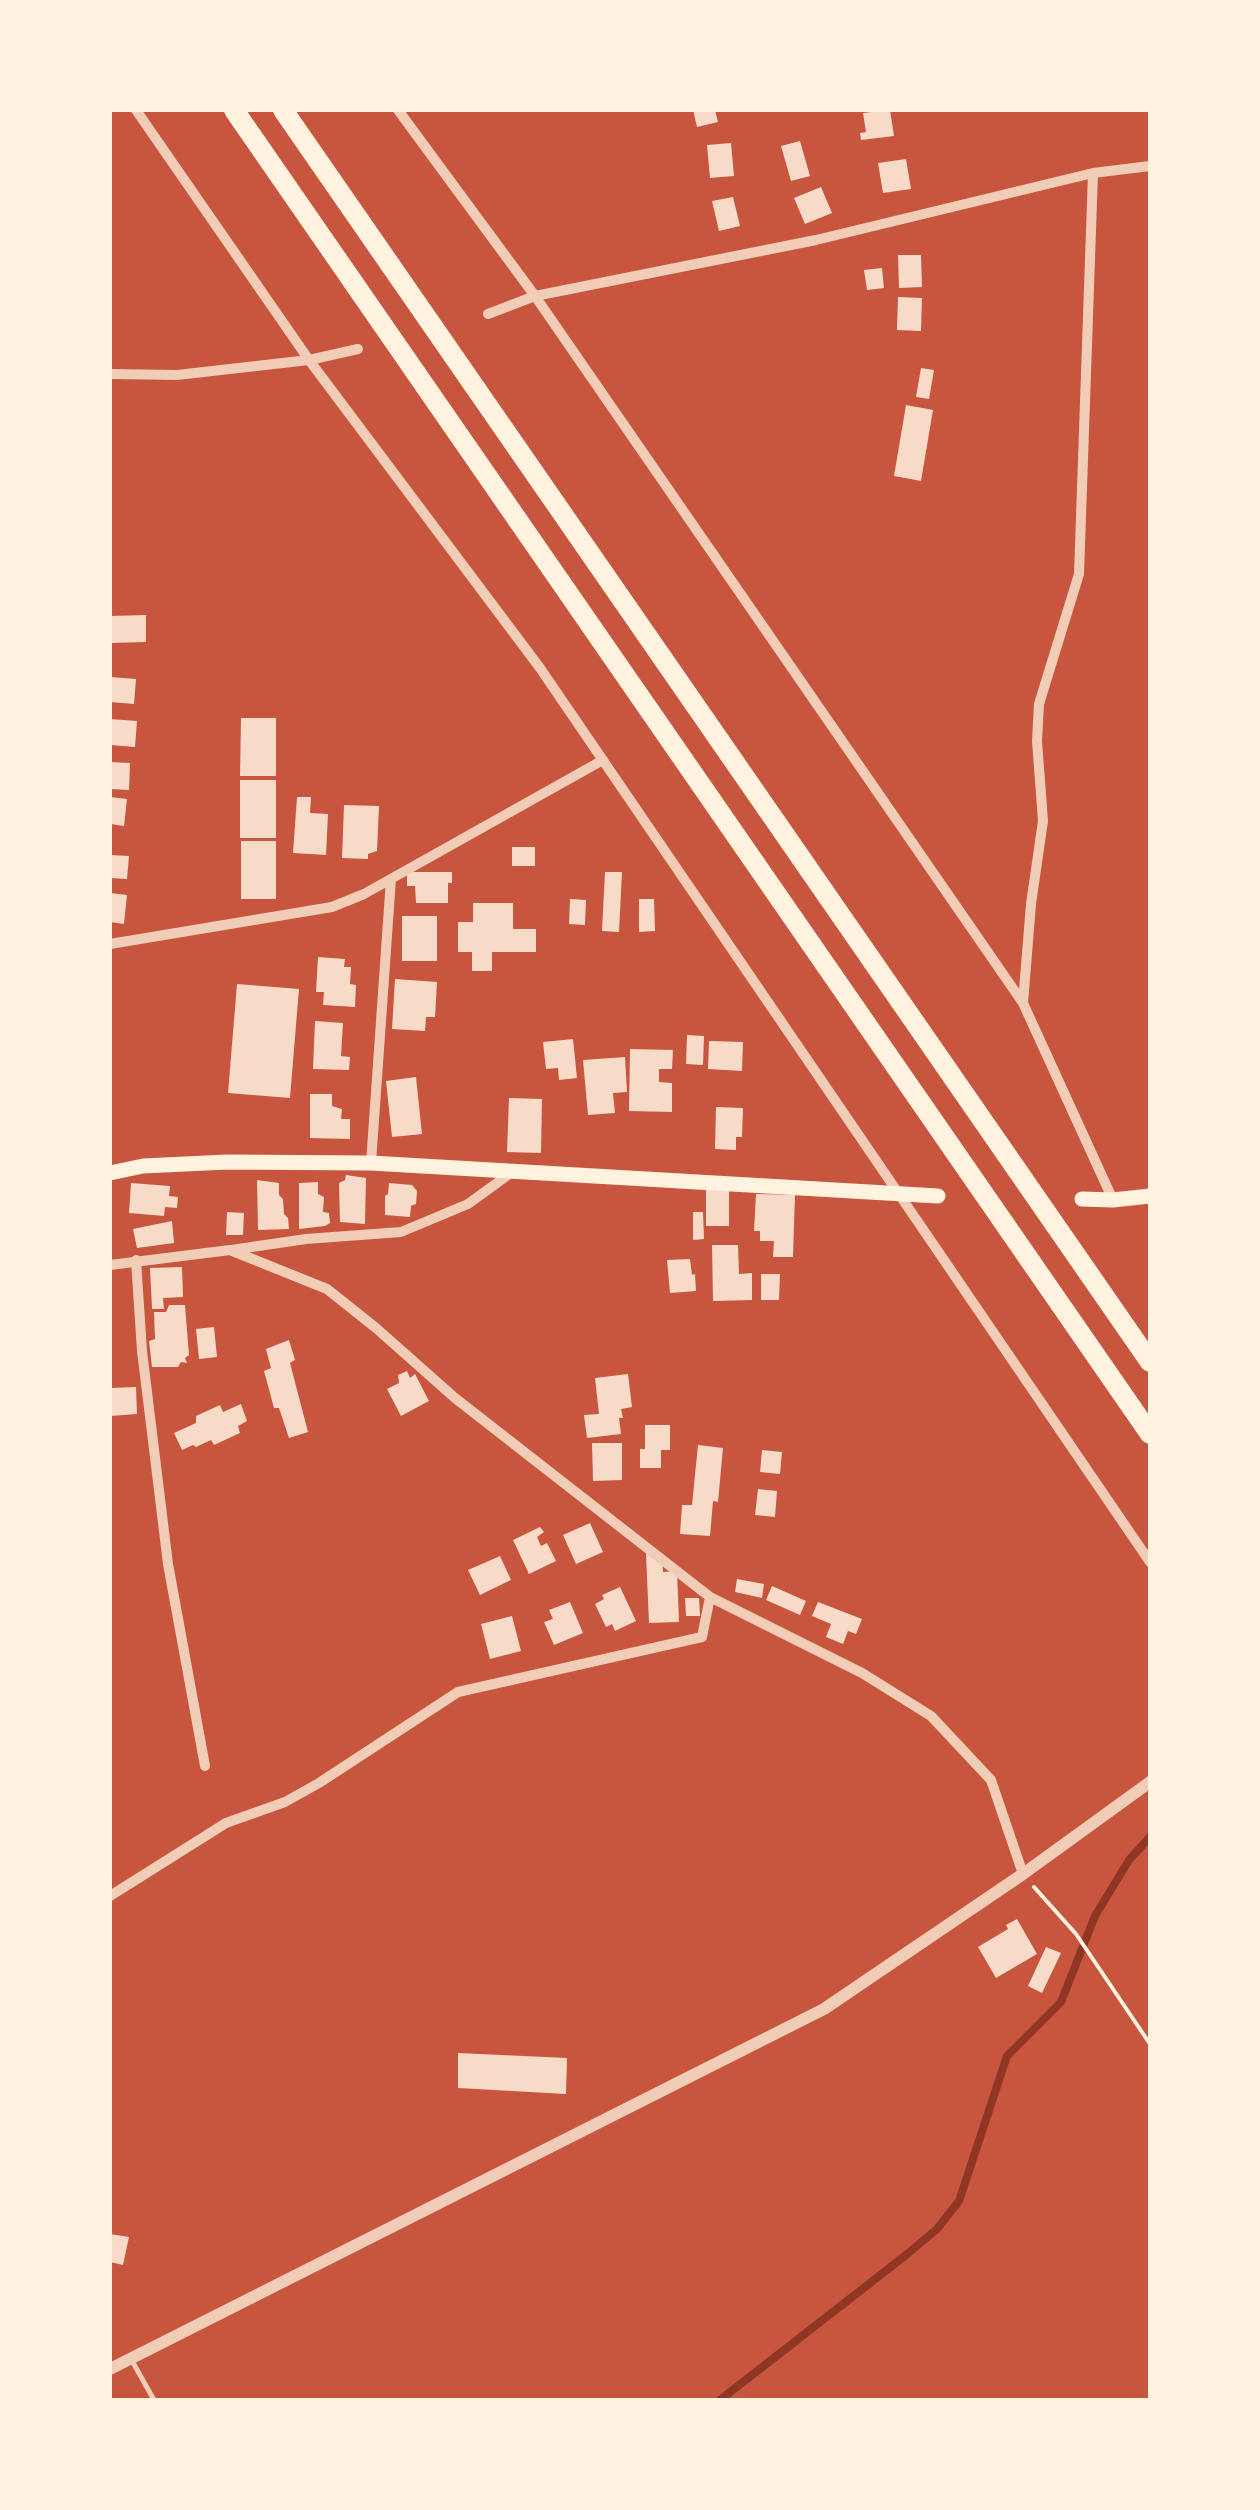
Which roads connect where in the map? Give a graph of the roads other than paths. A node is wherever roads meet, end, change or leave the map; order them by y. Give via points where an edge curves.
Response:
1 (136, 110) edge
2 (234, 110) edge
3 (283, 110) edge
4 (398, 110) edge
5 (1150, 166) edge
6 (1093, 173) junction
7 (535, 296) junction
8 (488, 314) dead end
9 (358, 349) dead end
10 (309, 360) junction
11 (110, 374) edge
12 (603, 760) junction
13 (391, 879) junction
14 (110, 944) edge
15 (1022, 1003) junction
16 (371, 1162) junction
17 (514, 1171) junction
18 (110, 1173) edge
19 (898, 1194) junction
20 (938, 1196) dead end
21 (1150, 1196) edge
22 (1082, 1200) dead end
23 (1113, 1200) junction
24 (230, 1250) junction
25 (136, 1260) junction
26 (110, 1265) edge
27 (1150, 1362) edge
28 (1150, 1434) edge
29 (1150, 1562) edge
30 (710, 1597) junction
31 (205, 1766) dead end
32 (1150, 1782) edge
33 (1023, 1874) junction
34 (110, 1896) edge
35 (131, 2358) junction
36 (110, 2369) edge
37 (154, 2400) edge

1 - 10 street
2 - 28 highway
3 - 27 highway
4 - 7 street
5 - 6 street
6 - 7 street via 816,240
6 - 15 street via 1079,574 1039,704 1043,821
7 - 8 street
7 - 15 street
9 - 10 street
10 - 11 street
10 - 12 street
12 - 13 street
12 - 19 street
13 - 14 street via 332,907
13 - 16 street
15 - 23 street
16 - 17 main road
16 - 18 main road via 227,1162
17 - 19 main road
17 - 24 street via 468,1204 401,1232
19 - 20 main road
19 - 29 street
21 - 23 main road
22 - 23 main road
24 - 25 street
24 - 30 street via 326,1288
25 - 26 street
25 - 31 street via 168,1564
30 - 33 street via 862,1673 931,1716 991,1780
30 - 34 street via 702,1637 458,1692 319,1784 226,1822
32 - 33 street
33 - 35 street via 824,2009
35 - 36 street
35 - 37 lane

